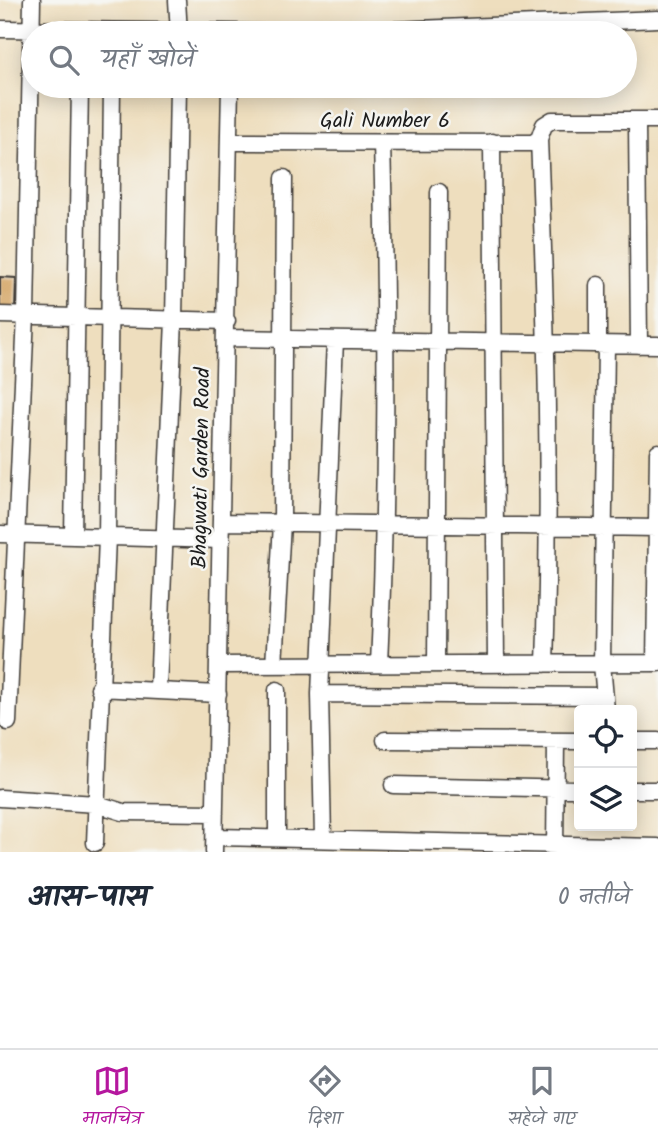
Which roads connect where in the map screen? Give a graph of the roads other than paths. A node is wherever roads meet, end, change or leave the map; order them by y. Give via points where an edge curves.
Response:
1 (32, 0) edge
2 (177, 0) edge
3 (658, 19) edge
4 (32, 21) edge
5 (178, 21) edge
6 (610, 21) edge
7 (0, 29) edge
8 (21, 29) edge
9 (31, 98) edge
10 (80, 98) edge
11 (112, 98) edge
12 (178, 98) edge
13 (230, 98) edge
14 (637, 120) junction
15 (658, 120) edge
16 (539, 139) junction
17 (229, 142) junction
18 (492, 142) junction
19 (382, 143) junction
20 (284, 178) dead end
21 (439, 192) dead end
22 (598, 285) dead end
23 (0, 315) edge
24 (26, 315) junction
25 (77, 317) junction
26 (111, 318) junction
27 (174, 320) junction
28 (226, 329) junction
29 (286, 338) junction
30 (335, 340) junction
31 (387, 341) junction
32 (440, 341) junction
33 (492, 342) junction
34 (547, 343) junction
35 (602, 344) junction
36 (639, 345) junction
37 (658, 345) edge
38 (658, 452) edge
39 (222, 522) junction
40 (282, 523) junction
41 (329, 523) junction
42 (386, 524) junction
43 (436, 525) junction
44 (496, 526) junction
45 (549, 526) junction
46 (603, 527) junction
47 (657, 528) edge
48 (0, 534) edge
49 (17, 534) junction
50 (73, 536) junction
51 (107, 537) junction
52 (167, 539) junction
53 (222, 540) junction
54 (545, 663) junction
55 (603, 663) junction
56 (657, 663) edge
57 (321, 664) junction
58 (379, 664) junction
59 (436, 664) junction
60 (496, 664) junction
61 (219, 665) junction
62 (274, 665) junction
63 (99, 688) junction
64 (158, 690) junction
65 (277, 690) dead end
66 (218, 694) junction
67 (320, 694) junction
68 (605, 703) edge
69 (8, 722) dead end
70 (385, 740) dead end
71 (556, 741) junction
72 (574, 741) edge
73 (637, 741) edge
74 (658, 741) edge
75 (393, 785) dead end
76 (555, 789) junction
77 (574, 789) edge
78 (637, 790) edge
79 (658, 790) edge
80 (0, 798) edge
81 (97, 804) junction
82 (215, 813) junction
83 (277, 838) junction
84 (323, 838) junction
85 (95, 843) dead end
86 (215, 844) edge
87 (658, 847) edge
88 (555, 849) edge
89 (604, 849) edge

1 - 4 street
2 - 5 street
3 - 6 street
7 - 8 street
9 - 24 street
10 - 25 street
11 - 26 street
12 - 27 street
13 - 17 street, Bhagwati Garden Road
14 - 15 street
14 - 16 street via 552,120 544,125
14 - 36 street
16 - 18 street, Gali Number 6 via 533,143
16 - 34 street
17 - 19 street, Gali Number 6
17 - 28 street, Bhagwati Garden Road
18 - 19 street, Gali Number 6
18 - 33 street
19 - 31 street
20 - 29 street
21 - 32 street
22 - 35 street
23 - 24 street
24 - 25 street
24 - 49 street
25 - 26 street
25 - 50 street
26 - 27 street
26 - 51 street
27 - 28 street
27 - 52 street
28 - 29 street
28 - 39 street, Bhagwati Garden Road
29 - 30 street
29 - 40 street
30 - 31 street
30 - 41 street
31 - 32 street
31 - 42 street
32 - 33 street
32 - 43 street
33 - 34 street
33 - 44 street
34 - 35 street
34 - 45 street
35 - 36 street
35 - 46 street
36 - 37 street
38 - 47 street
39 - 40 street
39 - 53 street, Bhagwati Garden Road
40 - 41 street
40 - 62 street
41 - 42 street
41 - 57 street
42 - 43 street
42 - 58 street
43 - 44 street
43 - 59 street
44 - 45 street
44 - 60 street
45 - 46 street
45 - 54 street
46 - 47 street
46 - 55 street
47 - 56 street
48 - 49 street
49 - 50 street
49 - 69 street
50 - 51 street
51 - 52 street
51 - 63 street
52 - 53 street
52 - 64 street
53 - 61 street, Bhagwati Garden Road
54 - 55 street
54 - 60 street
55 - 56 street
55 - 68 street
57 - 58 street
57 - 62 street
57 - 67 street
58 - 59 street
59 - 60 street
61 - 62 street
61 - 66 street, Bhagwati Garden Road
63 - 64 street
63 - 81 street
64 - 66 street
65 - 83 street
66 - 82 street, Bhagwati Garden Road
67 - 68 street
67 - 84 street
70 - 71 street
71 - 72 street
71 - 76 street
73 - 74 street
75 - 76 street
76 - 77 street
76 - 88 street
78 - 79 street
80 - 81 street
81 - 82 street via 124,812
81 - 85 street
82 - 86 street, Bhagwati Garden Road
83 - 84 street
83 - 86 street
84 - 88 street
87 - 89 street
88 - 89 street

